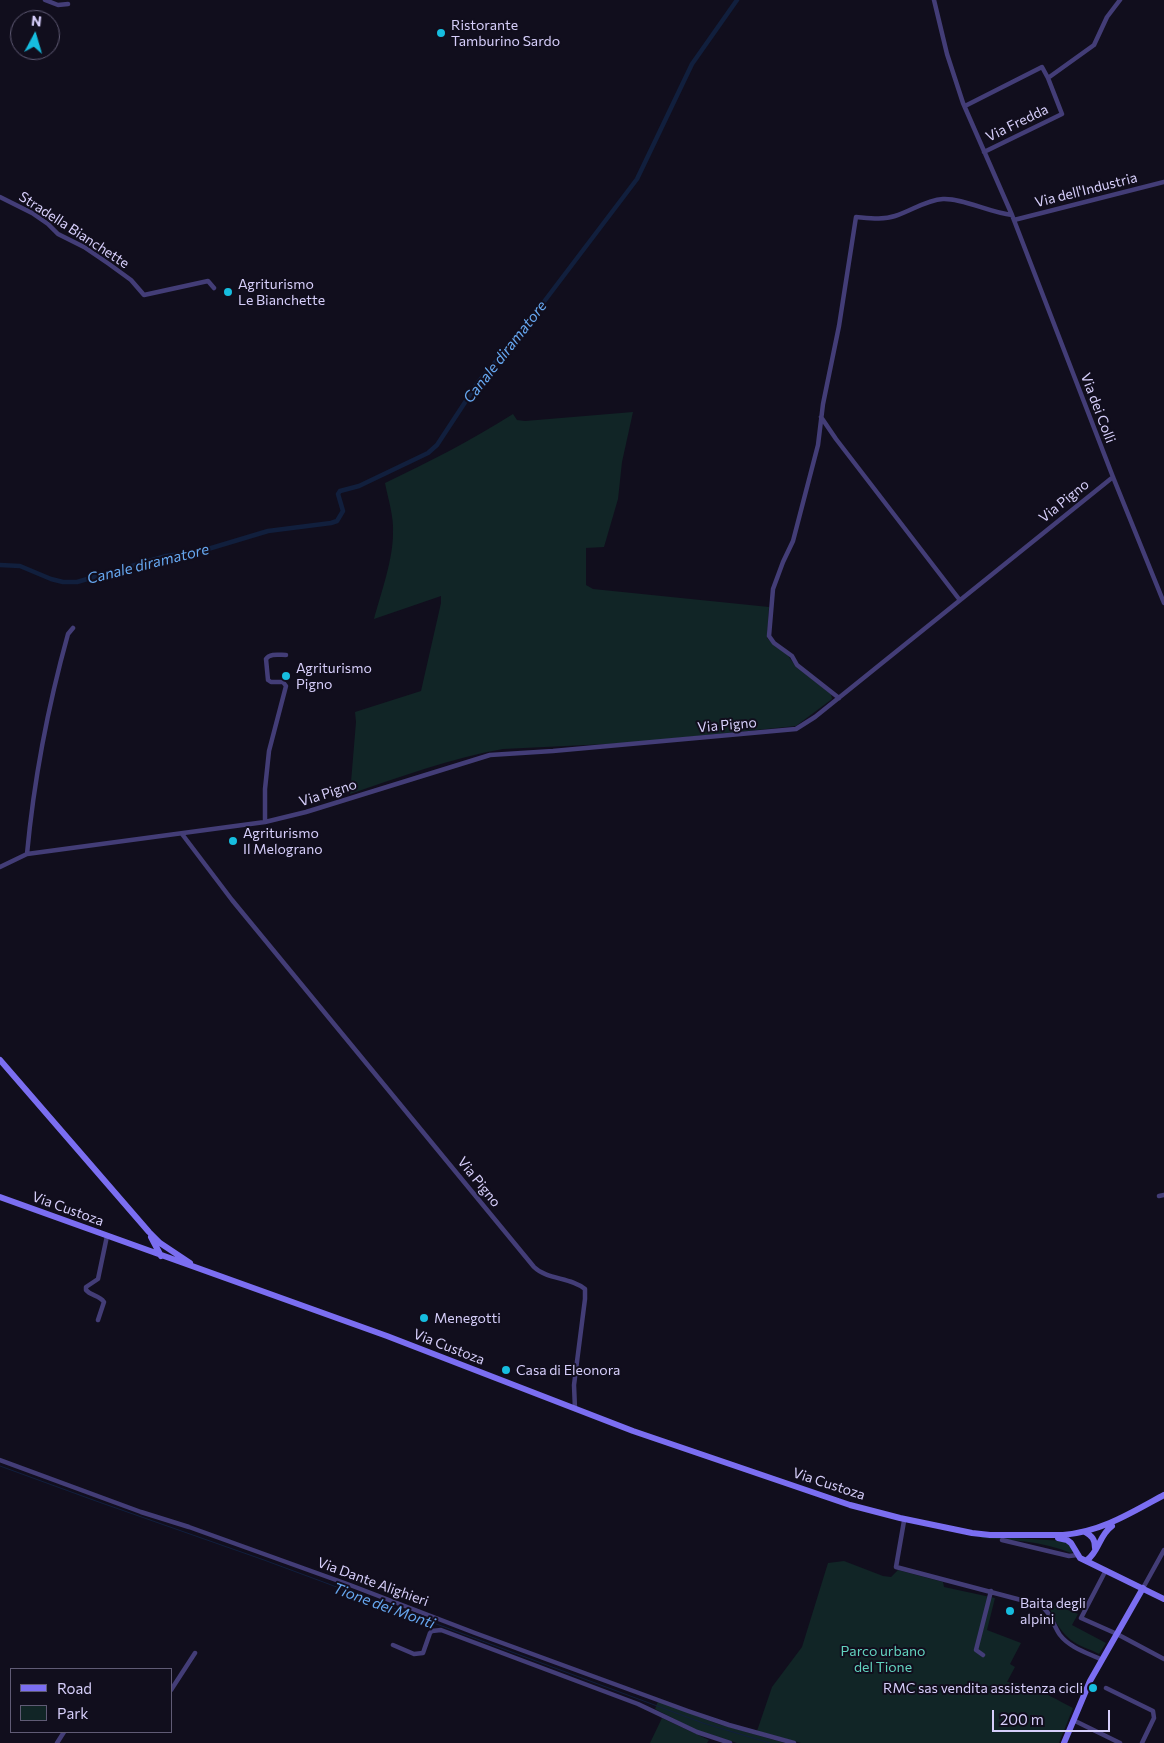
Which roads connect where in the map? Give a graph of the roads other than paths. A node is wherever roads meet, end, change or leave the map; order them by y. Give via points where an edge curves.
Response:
1 (45, 0) edge
2 (934, 0) edge
3 (1120, 0) edge
4 (68, 4) dead end
5 (1048, 78) junction
6 (965, 106) junction
7 (984, 152) junction
8 (1164, 182) edge
9 (0, 197) edge
10 (1013, 218) junction
11 (214, 288) dead end
12 (821, 417) junction
13 (1113, 477) junction
14 (959, 600) junction
15 (1164, 603) edge
16 (73, 628) dead end
17 (286, 655) dead end
18 (838, 698) junction
19 (265, 822) junction
20 (182, 834) junction
21 (27, 854) junction
22 (0, 867) edge
23 (0, 1060) edge
24 (0, 1197) edge
25 (150, 1235) junction
26 (107, 1236) junction
27 (160, 1243) junction
28 (146, 1251) junction
29 (161, 1256) junction
30 (206, 1272) junction
31 (98, 1320) dead end
32 (574, 1409) junction
33 (0, 1460) edge
34 (1164, 1495) edge
35 (1126, 1516) junction
36 (904, 1521) dead end
37 (1084, 1532) junction
38 (1037, 1536) junction
39 (1002, 1540) dead end
40 (1164, 1550) edge
41 (1095, 1551) junction
42 (1077, 1552) junction
43 (1087, 1560) junction
44 (1104, 1569) junction
45 (1143, 1588) junction
46 (991, 1591) junction
47 (1164, 1599) edge
48 (1117, 1634) junction
49 (393, 1645) dead end
50 (195, 1653) dead end
51 (984, 1655) dead end
52 (1164, 1658) edge
53 (1102, 1660) junction
54 (172, 1688) edge
55 (1106, 1688) dead end
56 (1073, 1720) junction
57 (730, 1743) edge
58 (794, 1743) edge
59 (1064, 1743) edge
60 (1120, 1743) edge
61 (1142, 1743) edge

1 - 4 street via 58,5
2 - 6 street, Via dei Colli via 947,54
3 - 5 street via 1107,17 1094,45
5 - 6 street via 1042,67
5 - 7 street, Via Fredda via 1062,114
6 - 7 street, Via dei Colli
7 - 10 street, Via dei Colli
8 - 10 street, Via dell'Industria
9 - 11 street, Stradella Bianchette via 32,213 58,234 110,264 144,295 208,281
10 - 12 street via 942,199 894,216 856,217
10 - 13 street, Via dei Colli
12 - 14 street
12 - 18 street via 812,473 793,541 773,589 769,636 792,656 797,665
13 - 14 street, Via Pigno
13 - 15 street, Via dei Colli
14 - 18 street, Via Pigno
16 - 21 street via 68,634 51,696
17 - 19 street via 273,655 266,660 268,680 283,682 286,686 269,751
18 - 19 street, Via Pigno via 796,729 490,755
19 - 20 street, Via Pigno
20 - 21 street, Via Pigno
20 - 32 street, Via Pigno via 232,900 534,1267 585,1289
21 - 22 street, Via Pigno
23 - 25 main road
24 - 26 main road, Via Custoza
25 - 27 main road
25 - 28 main road
25 - 29 main road
26 - 28 main road, Via Custoza
26 - 31 street via 98,1279 86,1287 88,1292 104,1302
27 - 29 main road via 164,1249
27 - 30 main road
28 - 29 main road, Via Custoza
29 - 30 main road, Via Custoza
30 - 32 main road, Via Custoza via 387,1336
32 - 38 main road, Via Custoza via 850,1505 972,1533
33 - 58 street, Via Dante Alighieri via 688,1711
34 - 35 main road
35 - 37 main road, Via Custoza
35 - 41 main road via 1108,1528
36 - 46 street via 896,1567
37 - 38 main road, Via Custoza
37 - 41 main road via 1091,1536
37 - 42 main road via 1078,1539
38 - 42 main road, Via Custoza via 1067,1540
39 - 42 street, Via Custoza via 1069,1556
40 - 45 street
41 - 43 main road
41 - 44 main road via 1097,1563
42 - 43 main road, Via Custoza
43 - 44 main road, Via Custoza
44 - 45 main road, Via Custoza
44 - 48 street via 1081,1618
45 - 47 main road, Via Custoza
45 - 48 main road
46 - 51 street via 976,1646 976,1650
46 - 53 street via 1040,1605 1048,1611 1069,1644
48 - 52 street
48 - 53 main road
49 - 57 street via 414,1654 423,1654 430,1633 441,1630 638,1704 696,1732
50 - 54 street
53 - 56 main road
55 - 61 street via 1152,1712 1154,1718
56 - 59 main road
56 - 60 street

